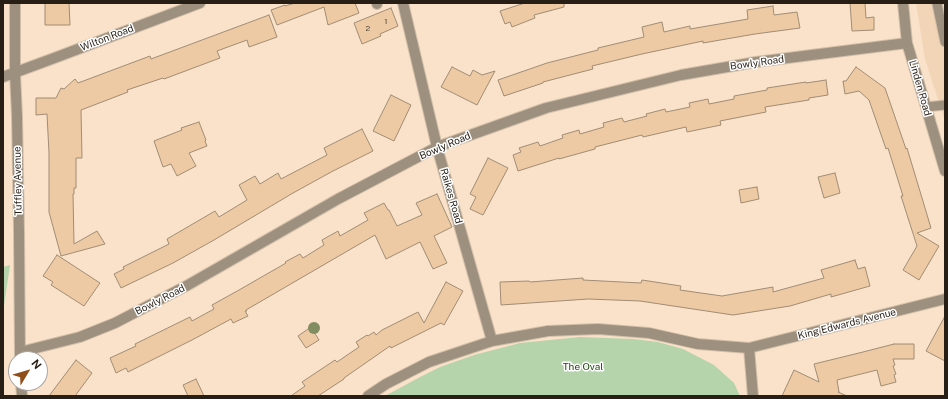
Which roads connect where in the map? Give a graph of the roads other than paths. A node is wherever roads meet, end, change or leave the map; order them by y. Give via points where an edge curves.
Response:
1 (15, 3) edge
2 (200, 3) edge
3 (403, 3) edge
4 (903, 3) edge
5 (938, 3) edge
6 (945, 42) edge
7 (907, 43) junction
8 (15, 73) junction
9 (3, 77) edge
10 (945, 104) edge
11 (926, 107) junction
12 (437, 147) junction
13 (945, 171) edge
14 (945, 299) edge
15 (492, 341) junction
16 (749, 348) junction
17 (20, 351) edge
18 (33, 351) edge
19 (368, 396) edge
20 (753, 396) edge

1 - 8 street, Tuffley Avenue
2 - 8 street, Wilton Road
3 - 12 street, Raikes Road
4 - 7 street, Linden Road
5 - 6 lane
7 - 11 street, Linden Road
7 - 12 street, Bowly Road via 756,62 681,75 546,108
8 - 9 street, Wilton Road
8 - 17 street, Tuffley Avenue
10 - 11 lane
11 - 13 street, Linden Road
12 - 15 street, Raikes Road
12 - 18 street, Bowly Road via 115,323
14 - 16 street, King Edwards Avenue
15 - 16 street via 548,331 598,329 649,333 698,344
15 - 19 street via 429,362
16 - 20 street

